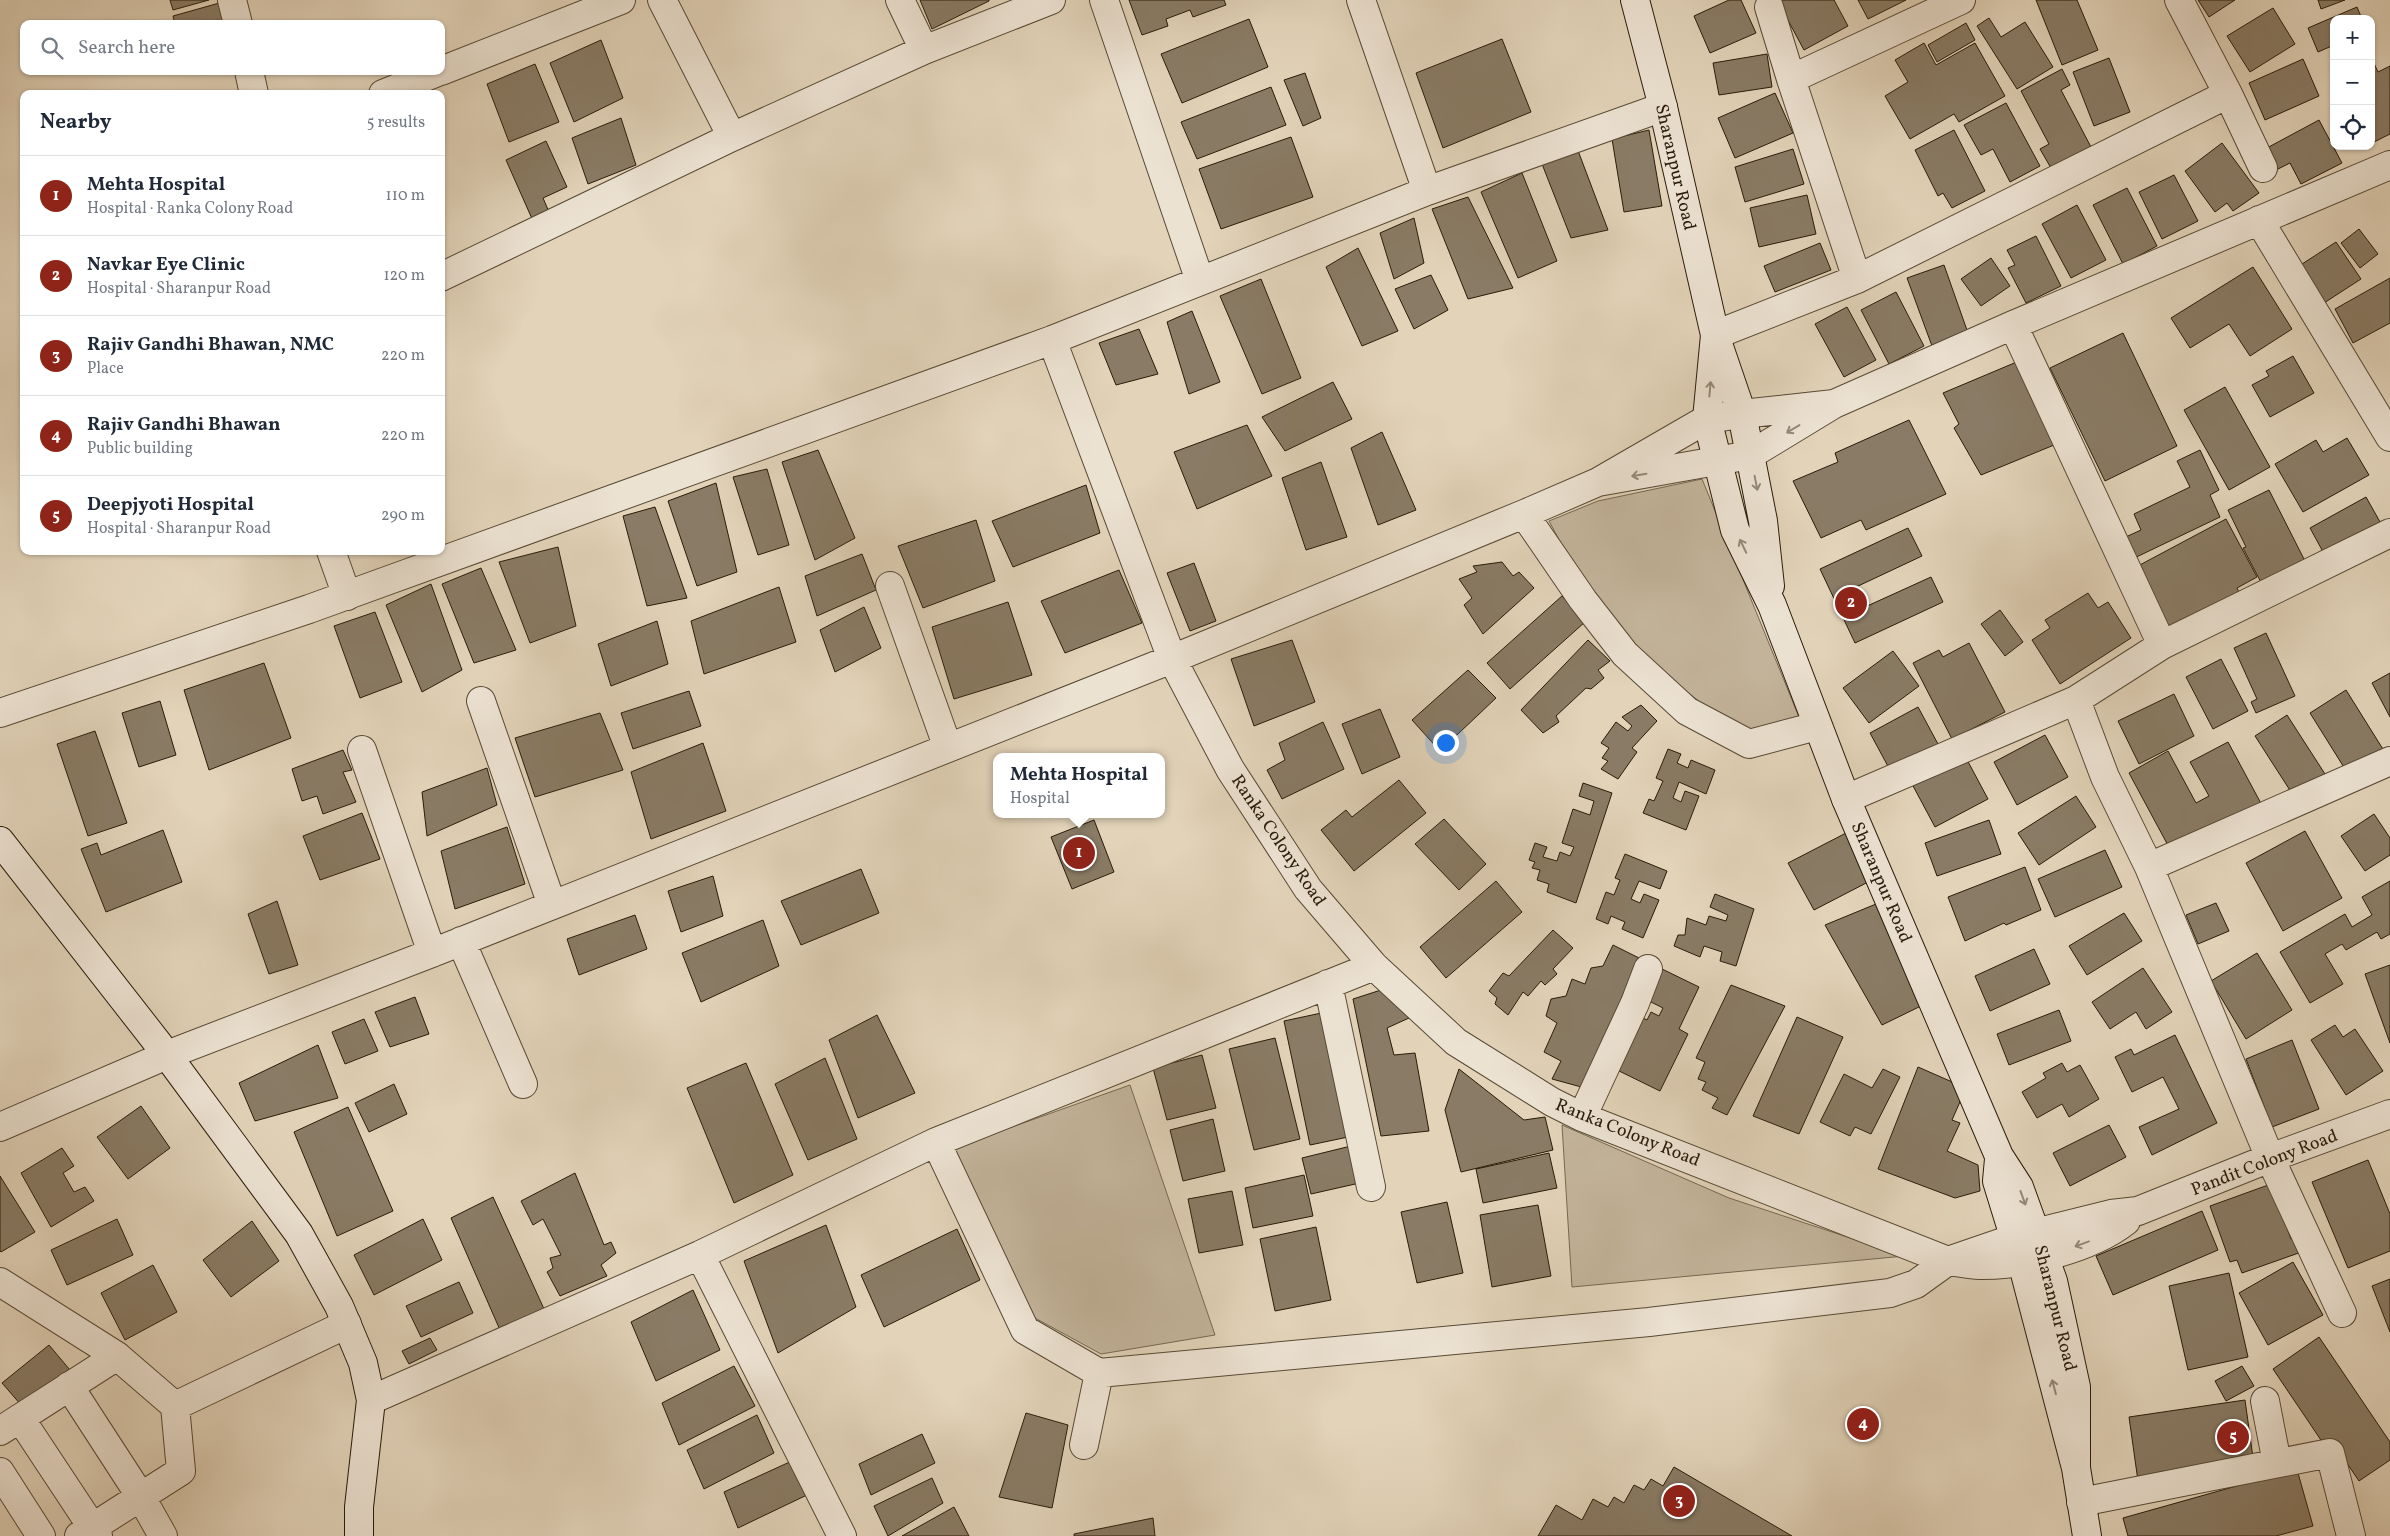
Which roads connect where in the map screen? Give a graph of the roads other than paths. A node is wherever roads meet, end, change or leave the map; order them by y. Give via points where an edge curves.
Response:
1 (232, 0) edge
2 (621, 0) edge
3 (662, 0) edge
4 (900, 0) edge
5 (1052, 0) edge
6 (1104, 0) edge
7 (1361, 0) edge
8 (1634, 0) edge
9 (1961, 0) edge
10 (2179, 0) edge
11 (1769, 7) dead end
12 (237, 20) edge
13 (924, 50) junction
14 (445, 69) edge
15 (250, 75) edge
16 (431, 75) edge
17 (1791, 78) junction
18 (253, 90) edge
19 (392, 90) edge
20 (2228, 94) junction
21 (1663, 108) junction
22 (732, 137) junction
23 (2390, 165) edge
24 (2264, 168) dead end
25 (1427, 191) junction
26 (2259, 220) junction
27 (445, 275) edge
28 (1858, 278) junction
29 (1200, 282) junction
30 (2013, 325) junction
31 (1715, 335) junction
32 (1052, 340) junction
33 (1834, 404) junction
34 (1742, 414) junction
35 (1707, 419) junction
36 (2390, 437) edge
37 (1750, 455) junction
38 (1716, 462) junction
39 (1598, 482) junction
40 (1524, 514) junction
41 (2390, 533) edge
42 (332, 555) edge
43 (890, 586) dead end
44 (347, 596) junction
45 (1772, 605) junction
46 (2162, 645) junction
47 (1172, 659) junction
48 (2076, 700) junction
49 (481, 701) dead end
50 (0, 713) edge
51 (1817, 726) junction
52 (948, 748) junction
53 (362, 750) dead end
54 (2390, 761) edge
55 (1846, 799) junction
56 (0, 841) edge
57 (2149, 867) junction
58 (552, 905) junction
59 (461, 941) junction
60 (432, 953) junction
61 (1374, 966) junction
62 (1648, 969) dead end
63 (1328, 984) junction
64 (167, 1055) junction
65 (523, 1084) dead end
66 (2390, 1114) edge
67 (1582, 1117) junction
68 (0, 1127) edge
69 (936, 1142) junction
70 (2270, 1158) junction
71 (1371, 1187) dead end
72 (2030, 1248) junction
73 (700, 1255) junction
74 (1948, 1261) junction
75 (0, 1282) edge
76 (2342, 1313) dead end
77 (347, 1324) junction
78 (117, 1356) junction
79 (1099, 1373) junction
80 (69, 1386) junction
81 (371, 1400) junction
82 (2265, 1401) dead end
83 (174, 1406) junction
84 (10, 1424) edge
85 (1084, 1445) dead end
86 (2277, 1463) junction
87 (0, 1472) edge
88 (141, 1497) junction
89 (2081, 1502) junction
90 (90, 1533) edge
91 (41, 1536) edge
92 (163, 1536) edge
93 (359, 1536) edge
94 (842, 1536) edge
95 (2087, 1536) edge
96 (2351, 1536) edge

1 - 12 street
2 - 14 street
3 - 22 street
4 - 13 street
5 - 13 street
6 - 29 street
7 - 25 street
8 - 21 street, Sharanpur Road
9 - 17 street
10 - 20 street
11 - 17 street
13 - 22 street
15 - 18 street
16 - 19 street
17 - 28 street
20 - 24 street
20 - 28 street
21 - 25 street
21 - 31 street, Sharanpur Road
22 - 27 street
23 - 26 street
25 - 29 street
26 - 30 street
26 - 36 street
28 - 31 street
29 - 32 street
30 - 33 street
30 - 46 street
31 - 34 street, Sharanpur Road
35 -> 31 street, Sharanpur Road
32 - 44 street
32 - 47 street, Ranka Colony Road
33 - 34 street
33 -> 37 street
34 - 35 street
34 - 37 street, Sharanpur Road
35 - 38 street, Sharanpur Road
35 - 39 street
37 - 38 street
37 -> 45 street, Sharanpur Road via 1763,521
38 -> 39 street
45 -> 38 street, Sharanpur Road via 1735,530
39 - 40 street
40 - 47 street
40 - 51 street via 1625,654 1687,711 1749,744
41 - 46 street
42 - 44 street
43 - 52 street
44 - 50 street
45 - 51 street, Sharanpur Road
46 - 48 street
47 - 52 street
47 - 61 street, Ranka Colony Road via 1230,770 1308,889
48 - 55 street
48 - 57 street via 2105,777
49 - 58 street
51 - 55 street, Sharanpur Road
52 - 58 street
53 - 60 street
54 - 57 street
55 - 72 street, Sharanpur Road via 1999,1156 2020,1187
56 - 64 street
57 - 70 street
58 - 59 street
59 - 60 street
59 - 65 street
60 - 64 street
61 - 63 street
61 - 67 street, Ranka Colony Road via 1456,1042
62 - 67 street
63 - 69 street
63 - 71 street
64 - 68 street
64 - 77 street via 299,1234
66 - 70 street, Pandit Colony Road
67 - 74 street, Ranka Colony Road
69 - 73 street
69 - 79 street via 1025,1330
70 - 72 street, Pandit Colony Road via 2138,1211 2111,1214
70 - 76 street
72 - 74 street, Ranka Colony Road via 1978,1266
72 - 89 street, Sharanpur Road via 2053,1281 2076,1387 2076,1468
73 - 81 street
73 - 94 street
74 - 79 street via 1916,1284 1890,1293 1831,1302
75 - 78 street
77 - 81 street via 362,1363
77 - 83 street
78 - 80 street
78 - 83 street
79 - 85 street
80 - 84 street
80 - 88 street
81 - 93 street via 359,1507
82 - 86 street
83 - 88 street via 181,1471
84 - 90 street
86 - 89 street
86 - 96 street via 2330,1453
87 - 91 street
88 - 90 street
88 - 92 street
89 - 95 street, Sharanpur Road

